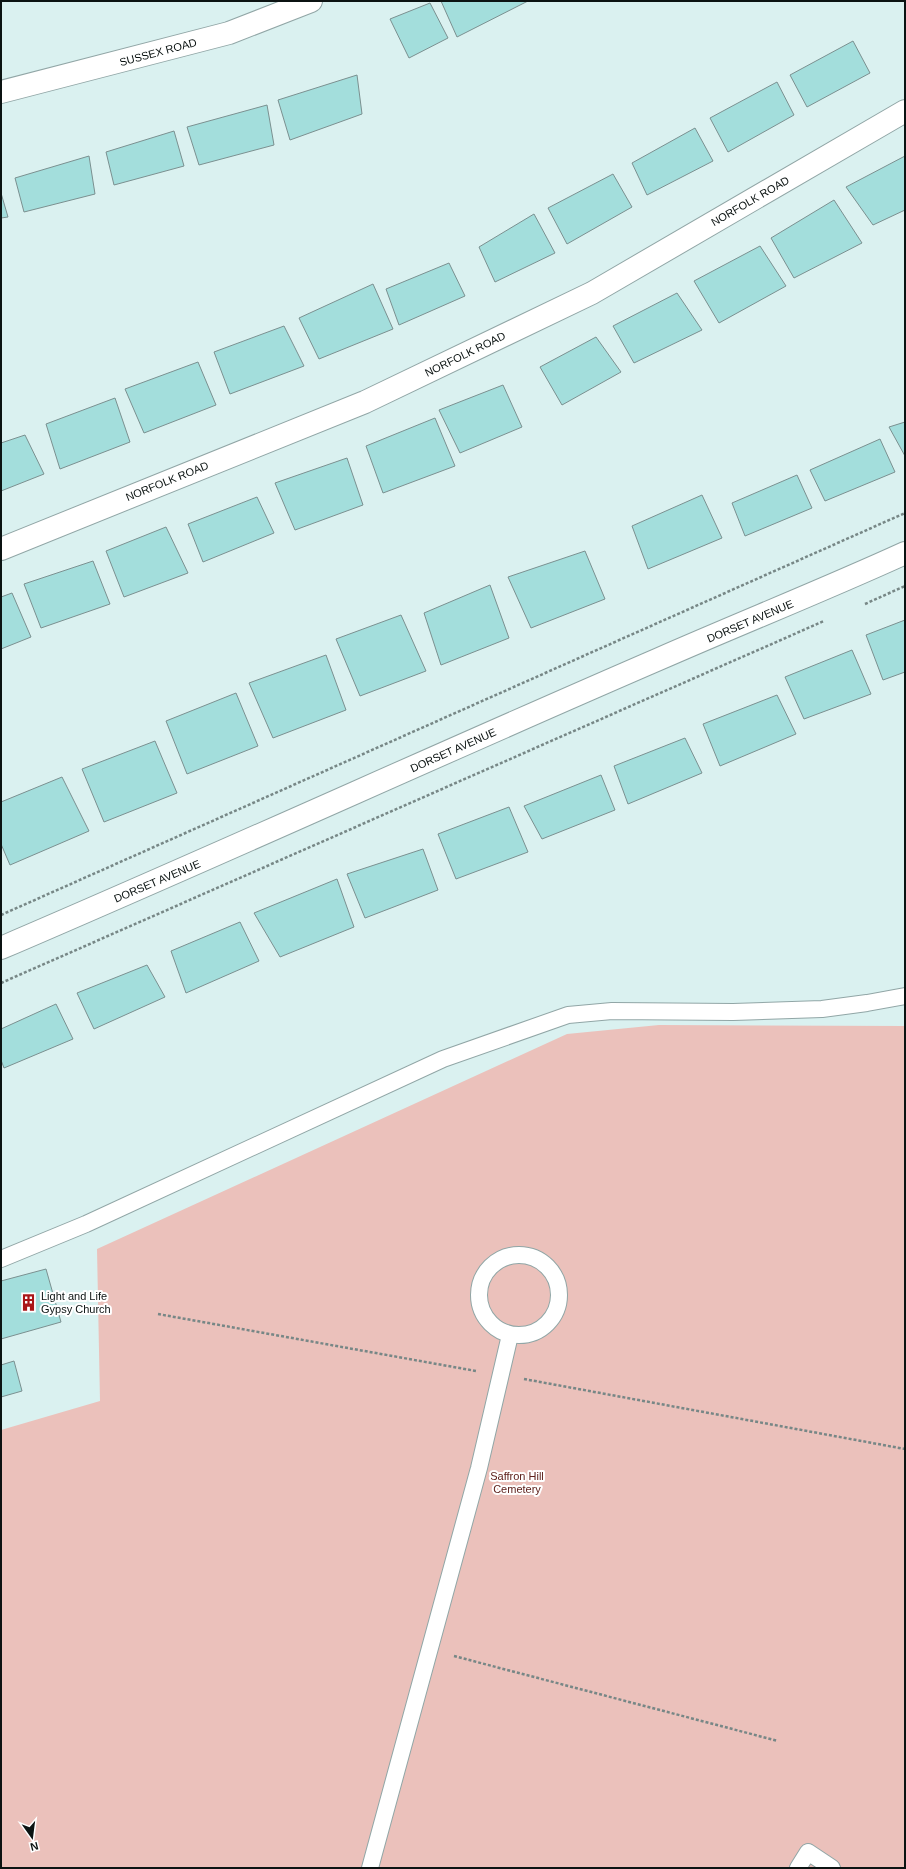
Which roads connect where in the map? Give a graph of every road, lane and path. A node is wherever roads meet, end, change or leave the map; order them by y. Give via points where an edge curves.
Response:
1 (311, 1) edge
2 (1, 92) edge
3 (905, 111) edge
4 (905, 513) edge
5 (1, 549) edge
6 (905, 553) edge
7 (905, 586) edge
8 (861, 605) dead end
9 (824, 621) dead end
10 (1, 915) edge
11 (1, 948) edge
12 (1, 983) edge
13 (905, 996) edge
14 (1, 1259) edge
15 (158, 1314) dead end
16 (510, 1335) junction
17 (499, 1375) junction
18 (905, 1449) edge
19 (430, 1650) junction
20 (778, 1741) dead end
21 (370, 1868) edge
22 (798, 1868) edge
23 (832, 1868) edge

1 - 2 street, SUSSEX ROAD via 229,33
3 - 5 street, NORFOLK ROAD via 592,293 365,402
4 - 10 path
6 - 11 street, DORSET AVENUE
7 - 8 path
9 - 12 path
13 - 14 lane via 867,1004 822,1009 733,1012 612,1011 568,1015 443,1059 86,1224
15 - 17 path
16 - 16 lane via 491,1325 480,1307 479,1286 490,1267 508,1256 529,1256 548,1266 559,1284 560,1305 549,1324 531,1335
16 - 17 lane
17 - 18 path
17 - 19 lane via 479,1468
19 - 20 path
19 - 21 lane
22 - 23 lane via 808,1852

